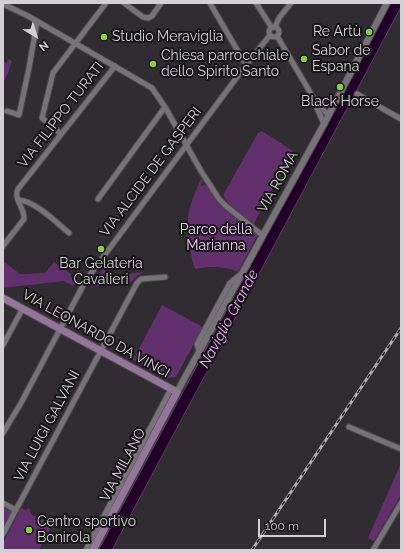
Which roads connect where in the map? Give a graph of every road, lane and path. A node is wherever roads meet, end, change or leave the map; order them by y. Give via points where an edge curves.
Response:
1 (106, 3) edge
2 (124, 3) edge
3 (161, 3) edge
4 (256, 3) edge
5 (291, 3) edge
6 (387, 3) edge
7 (3, 4) edge
8 (212, 5) dead end
9 (37, 22) junction
10 (273, 27) junction
11 (270, 35) junction
12 (277, 36) junction
13 (76, 44) junction
14 (246, 65) junction
15 (115, 66) junction
16 (310, 92) junction
17 (357, 94) dead end
18 (165, 107) junction
19 (7, 111) dead end
20 (328, 115) junction
21 (401, 120) edge
22 (324, 124) junction
23 (61, 134) junction
24 (187, 145) junction
25 (98, 199) dead end
26 (18, 200) junction
27 (69, 233) dead end
28 (262, 235) junction
29 (3, 246) edge
30 (164, 277) dead end
31 (3, 298) edge
32 (23, 308) junction
33 (60, 329) junction
34 (3, 345) edge
35 (101, 351) junction
36 (174, 391) junction
37 (349, 427) dead end
38 (3, 433) edge
39 (401, 450) edge
40 (3, 503) edge
41 (401, 503) edge
42 (16, 510) junction
43 (3, 534) edge
44 (86, 550) edge
45 (93, 550) edge
46 (373, 550) edge

1 - 13 street
2 - 3 street via 148,18
4 - 10 street
5 - 10 street
6 - 20 street, VIA ROMA
7 - 9 street
8 - 14 street
9 - 13 street
9 - 19 street via 19,115
10 - 11 street
10 - 12 street via 280,31
11 - 12 street
11 - 14 street, VIA ALCIDE DE GASPERI
12 - 16 street
13 - 15 street
13 - 23 street via 53,72 42,116 42,119
14 - 24 street, VIA ALCIDE DE GASPERI
15 - 18 street via 152,88
15 - 23 street, VIA FILIPPO TURATI
16 - 20 street
16 - 22 street
17 - 21 street
18 - 24 street
18 - 25 street
20 - 22 street, VIA ROMA
22 - 28 street, VIA ROMA
23 - 26 street, VIA FILIPPO TURATI via 18,189
24 - 28 street via 222,203
24 - 33 street, VIA ALCIDE DE GASPERI via 86,280
26 - 27 street via 31,203
26 - 29 street via 24,219
28 - 36 street, VIA ROMA via 199,351
30 - 35 street, VIA LUIGI GALVANI via 140,279
31 - 32 main road, VIA LEONARDO DA VINCI
32 - 33 main road, VIA LEONARDO DA VINCI
32 - 34 street
33 - 35 main road, VIA LEONARDO DA VINCI
33 - 38 street, VIA ALCIDE DE GASPERI
35 - 36 main road, VIA LEONARDO DA VINCI
35 - 42 street, VIA LUIGI GALVANI
36 - 44 street
36 - 45 main road, VIA MILANO
37 - 39 street
40 - 42 street
41 - 46 street
42 - 43 street, VIA LUIGI GALVANI

